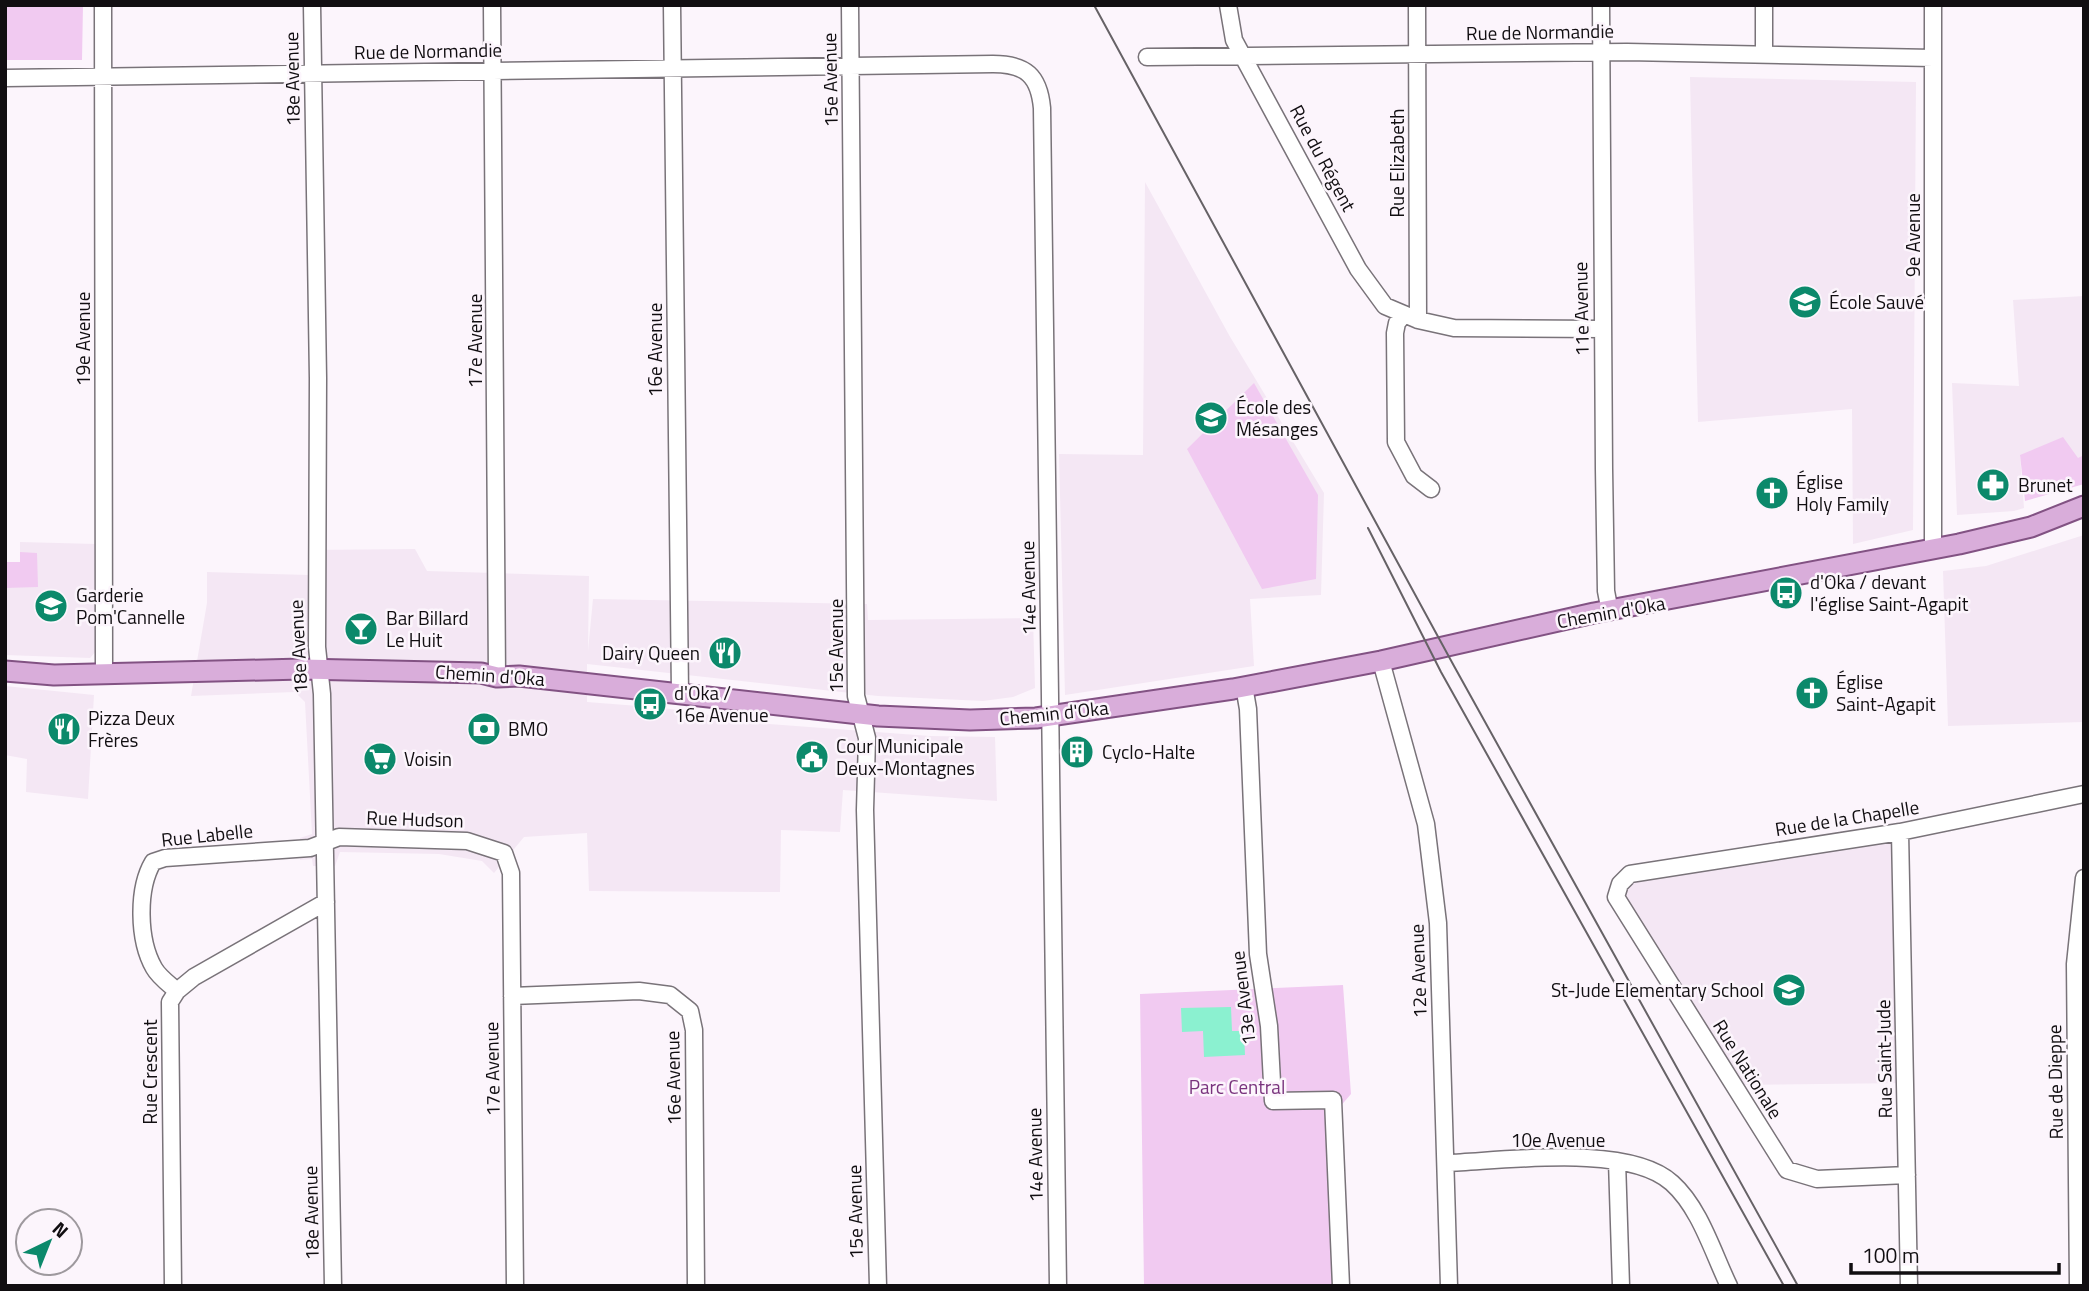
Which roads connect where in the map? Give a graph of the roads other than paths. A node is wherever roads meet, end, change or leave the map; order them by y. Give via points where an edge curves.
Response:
1 (103, 5) edge
2 (312, 5) edge
3 (492, 5) edge
4 (672, 5) edge
5 (850, 5) edge
6 (1228, 5) edge
7 (1417, 5) edge
8 (1601, 5) edge
9 (1764, 5) edge
10 (1933, 5) edge
11 (1602, 53) junction
12 (1418, 54) junction
13 (1763, 55) junction
14 (1147, 57) dead end
15 (1245, 58) junction
16 (1934, 58) junction
17 (852, 68) junction
18 (673, 69) junction
19 (494, 71) junction
20 (313, 74) junction
21 (104, 76) junction
22 (5, 78) edge
23 (1411, 317) junction
24 (1603, 328) junction
25 (1431, 489) dead end
26 (2084, 506) edge
27 (1933, 548) junction
28 (1610, 612) junction
29 (1381, 661) junction
30 (320, 670) junction
31 (5, 671) edge
32 (104, 672) junction
33 (497, 677) junction
34 (1244, 687) junction
35 (680, 694) junction
36 (860, 714) junction
37 (1051, 716) junction
38 (2084, 794) edge
39 (1900, 832) junction
40 (323, 843) junction
41 (504, 853) joint
42 (2084, 878) edge
43 (1620, 884) joint
44 (326, 902) junction
45 (177, 991) junction
46 (512, 996) junction
47 (1618, 1161) junction
48 (1447, 1163) junction
49 (1907, 1175) junction
50 (173, 1286) edge
51 (333, 1286) edge
52 (515, 1286) edge
53 (696, 1286) edge
54 (878, 1286) edge
55 (1058, 1286) edge
56 (1341, 1286) edge
57 (1448, 1286) edge
58 (1621, 1286) edge
59 (1729, 1286) edge
60 (1909, 1286) edge
61 (2078, 1286) edge

1 - 21 street, 19e Avenue
2 - 20 street, 18e Avenue
3 - 19 street, 17e Avenue
4 - 18 street, 16e Avenue
5 - 17 street, 15e Avenue
6 - 15 street, Rue du Régent via 1234,40
7 - 12 street, Rue Elizabeth
8 - 11 street, 11e Avenue
9 - 13 street
10 - 16 street, 9e Avenue
11 - 12 street, Rue de Normandie
11 - 13 street, Rue de Normandie
11 - 24 street, 11e Avenue
12 - 15 street, Rue de Normandie
12 - 23 street, Rue Elizabeth
13 - 16 street, Rue de Normandie
14 - 15 street, Rue de Normandie
15 - 23 street, Rue du Régent via 1358,269 1385,306
16 - 27 street, 9e Avenue
17 - 18 street, Rue de Normandie
17 - 36 street, 15e Avenue via 856,696
17 - 37 street, 14e Avenue via 1006,64 1025,69 1038,84 1042,108
18 - 19 street, Rue de Normandie
18 - 35 street, 16e Avenue
19 - 20 street, Rue de Normandie
19 - 33 street, 17e Avenue
20 - 21 street, Rue de Normandie
20 - 30 street, 18e Avenue
21 - 22 street, Rue de Normandie
21 - 32 street, 19e Avenue
23 - 24 street via 1454,328
23 - 25 street via 1397,323 1395,333 1396,442 1414,476
24 - 28 street, 11e Avenue
26 - 27 main road, Chemin d'Oka via 2018,531
27 - 28 main road, Chemin d'Oka
28 - 29 main road, Chemin d'Oka
29 - 34 main road, Chemin d'Oka
29 - 48 street, 12e Avenue via 1426,824 1438,923
30 - 32 main road, Chemin d'Oka
30 - 33 main road, Chemin d'Oka via 468,672
30 - 40 street, 18e Avenue
31 - 32 main road, Chemin d'Oka via 54,675
33 - 35 main road, Chemin d'Oka
34 - 37 main road, Chemin d'Oka
34 - 56 street, 13e Avenue via 1258,954 1269,1026 1273,1101 1333,1100
35 - 36 main road, Chemin d'Oka
36 - 37 main road, Chemin d'Oka via 970,720
36 - 54 street, 15e Avenue via 867,738
37 - 55 street, 14e Avenue
38 - 39 street, Rue de la Chapelle
39 - 43 street, Rue de la Chapelle via 1630,874
39 - 49 street, Rue Saint-Jude
40 - 41 street, Rue Hudson via 339,837 467,841
40 - 44 street, 18e Avenue
40 - 45 street, Rue Labelle via 310,848 153,862 143,887 145,948 155,970
41 - 46 street, 17e Avenue via 511,873
42 - 61 street, Rue de Dieppe via 2075,964
43 - 49 street, Rue Nationale via 1616,897 1787,1170 1817,1179
44 - 45 street
44 - 51 street, 18e Avenue
45 - 50 street, Rue Crescent via 170,1002
46 - 52 street, 17e Avenue
46 - 53 street, 16e Avenue via 639,991 670,995 690,1011 694,1030
47 - 48 street, 10e Avenue via 1584,1157
47 - 58 street
47 - 59 street, 10e Avenue via 1657,1170 1675,1185 1692,1209
48 - 57 street, 12e Avenue
49 - 60 street, Rue Saint-Jude

